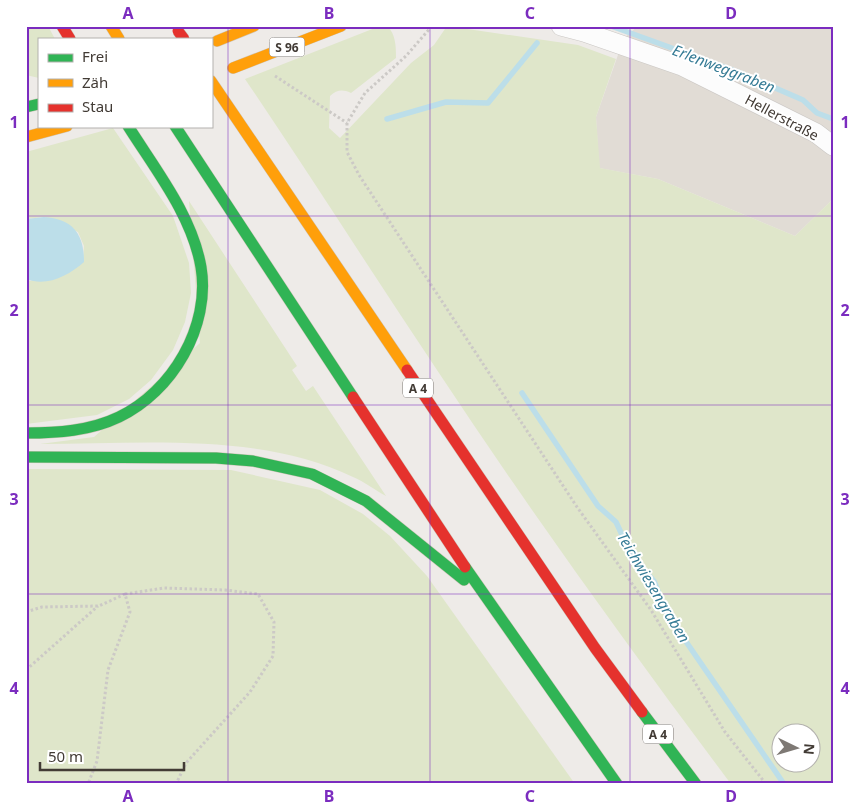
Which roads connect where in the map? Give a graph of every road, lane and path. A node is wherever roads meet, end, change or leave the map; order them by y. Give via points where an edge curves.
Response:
1 (62, 26) edge
2 (111, 26) edge
3 (254, 26) edge
4 (340, 26) edge
5 (432, 26) edge
6 (561, 26) edge
7 (69, 38) edge
8 (118, 38) edge
9 (216, 40) dead end
10 (258, 59) junction
11 (233, 68) dead end
12 (214, 85) edge
13 (347, 123) junction
14 (60, 128) edge
15 (129, 128) edge
16 (176, 128) edge
17 (26, 137) edge
18 (833, 146) edge
19 (26, 433) edge
20 (26, 457) edge
21 (125, 594) junction
22 (483, 595) junction
23 (99, 606) junction
24 (26, 612) edge
25 (26, 670) edge
26 (88, 784) edge
27 (176, 784) edge
28 (617, 784) edge
29 (696, 784) edge
30 (766, 784) edge

1 - 7 main road
2 - 8 main road
3 - 9 main road, S 96
4 - 10 main road, S 96
5 - 13 path via 365,93
6 - 18 street, Hellerstraße via 682,66 816,133
10 - 11 main road, S 96
10 - 13 path via 276,77
12 - 29 main road, A 4 via 594,648
13 - 30 path via 347,152 359,175 577,507 651,610 725,732
14 - 17 main road
15 - 19 main road via 182,215 192,240 201,268 202,294 197,322 175,371 150,396 120,417 49,434
16 - 22 main road
20 - 22 main road via 216,458 253,461 312,474 366,501
21 - 23 path
21 - 26 path via 130,612 108,670 97,760
21 - 27 path via 164,588 258,594 274,622 273,656 250,692 186,764
22 - 28 main road
23 - 24 path via 42,607
23 - 25 path

